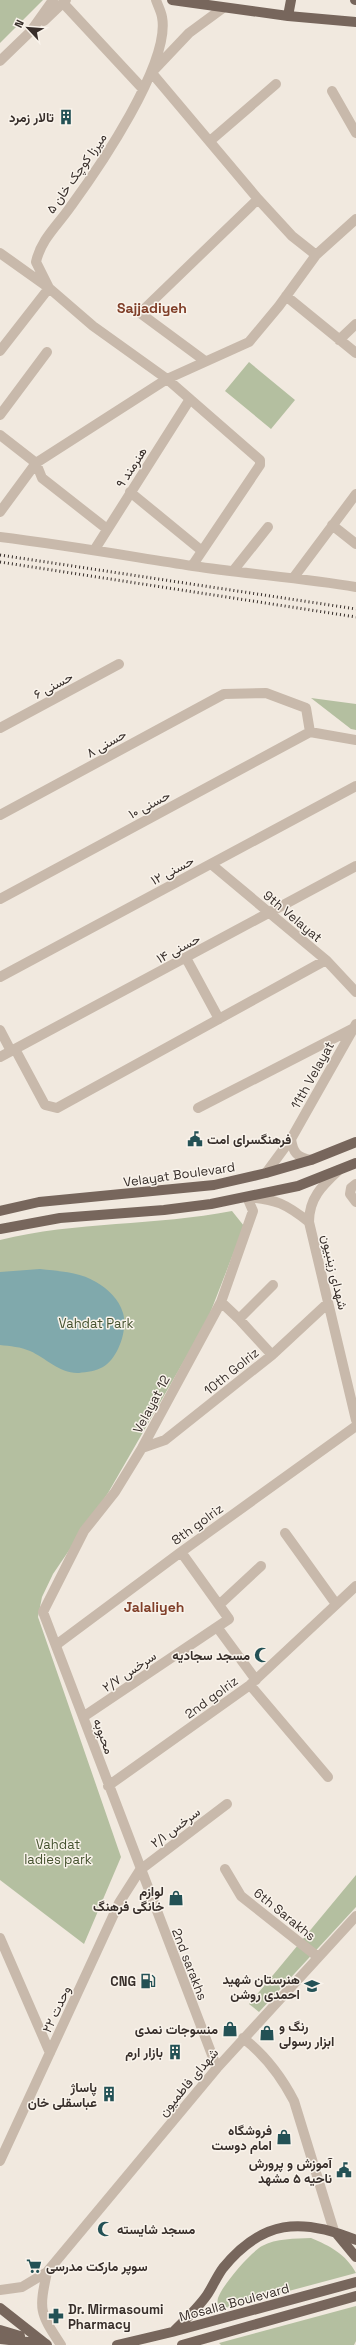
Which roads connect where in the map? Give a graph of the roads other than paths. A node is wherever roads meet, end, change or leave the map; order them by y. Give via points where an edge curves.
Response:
1 (54, 0) edge
2 (156, 0) edge
3 (172, 0) edge
4 (291, 0) edge
5 (65, 2) edge
6 (223, 8) junction
7 (288, 16) junction
8 (356, 22) edge
9 (32, 31) junction
10 (0, 61) edge
11 (151, 72) junction
12 (276, 84) dead end
13 (143, 89) junction
14 (332, 92) dead end
15 (352, 118) edge
16 (356, 133) edge
17 (210, 141) junction
18 (258, 199) junction
19 (356, 219) edge
20 (0, 253) edge
21 (316, 255) junction
22 (49, 288) junction
23 (286, 296) junction
24 (356, 324) edge
25 (340, 340) junction
26 (0, 351) edge
27 (46, 352) dead end
28 (356, 353) edge
29 (206, 361) junction
30 (166, 380) junction
31 (190, 399) junction
32 (0, 415) edge
33 (0, 435) edge
34 (36, 463) junction
35 (130, 492) junction
36 (356, 494) edge
37 (0, 512) edge
38 (332, 525) junction
39 (268, 527) dead end
40 (107, 529) junction
41 (0, 537) edge
42 (356, 544) edge
43 (95, 549) junction
44 (202, 551) junction
45 (192, 566) junction
46 (233, 571) junction
47 (294, 577) junction
48 (356, 587) edge
49 (119, 664) dead end
50 (0, 728) edge
51 (310, 732) junction
52 (356, 740) edge
53 (356, 786) edge
54 (0, 815) edge
55 (211, 864) junction
56 (356, 866) edge
57 (0, 898) edge
58 (269, 913) junction
59 (186, 958) junction
60 (326, 960) junction
61 (0, 977) edge
62 (356, 992) edge
63 (219, 1019) junction
64 (354, 1026) edge
65 (0, 1030) edge
66 (13, 1050) junction
67 (0, 1057) edge
68 (198, 1108) dead end
69 (291, 1139) junction
70 (356, 1142) edge
71 (311, 1160) junction
72 (356, 1163) edge
73 (340, 1169) junction
74 (266, 1173) junction
75 (356, 1184) edge
76 (247, 1197) junction
77 (356, 1202) edge
78 (0, 1211) edge
79 (309, 1222) junction
80 (0, 1229) edge
81 (273, 1285) dead end
82 (221, 1302) junction
83 (328, 1303) junction
84 (239, 1319) junction
85 (272, 1355) junction
86 (356, 1420) edge
87 (356, 1426) edge
88 (142, 1448) junction
89 (286, 1533) dead end
90 (181, 1552) junction
91 (261, 1566) dead end
92 (356, 1586) edge
93 (336, 1604) junction
94 (219, 1605) junction
95 (43, 1612) joint
96 (217, 1627) junction
97 (56, 1646) junction
98 (253, 1682) junction
99 (83, 1718) junction
100 (328, 1776) dead end
101 (108, 1786) junction
102 (227, 1804) dead end
103 (225, 1869) dead end
104 (140, 1870) junction
105 (356, 1916) edge
106 (0, 1938) edge
107 (318, 1957) junction
108 (243, 2038) junction
109 (50, 2053) junction
110 (216, 2068) junction
111 (0, 2161) edge
112 (334, 2231) junction
113 (356, 2240) edge
114 (356, 2256) edge
115 (47, 2272) junction
116 (356, 2282) edge
117 (0, 2290) edge
118 (356, 2296) edge
119 (0, 2308) edge
120 (0, 2330) edge
121 (172, 2332) junction
122 (0, 2339) edge
123 (48, 2345) edge
124 (61, 2345) edge
125 (117, 2345) edge
126 (182, 2345) edge

1 - 9 street
2 - 11 street, میرزا کوچک خان ۵ via 162,18
3 - 6 main road
4 - 7 main road
5 - 9 street
5 - 13 street
6 - 7 main road
6 - 11 street, میرزا کوچک خان ۵ via 189,33
7 - 8 main road
9 - 10 street
11 - 13 street, میرزا کوچک خان ۵
11 - 17 street
12 - 17 street
13 - 22 street, میرزا کوچک خان ۵ via 109,152 43,241 36,262
14 - 15 street
15 - 16 street
17 - 18 street
18 - 21 street via 292,236
18 - 29 street via 140,313
19 - 21 street
20 - 22 street
21 - 23 street
22 - 26 street
22 - 30 street via 93,326
23 - 25 street
23 - 29 street via 249,342
24 - 25 street
25 - 28 street
27 - 32 street
29 - 30 street
30 - 31 street
30 - 34 street
31 - 35 street, هنرمند ۹
31 - 44 street via 260,460 260,465
33 - 34 street
34 - 37 street
34 - 40 street via 42,478
35 - 40 street, هنرمند ۹
35 - 44 street
36 - 38 street
38 - 42 street
38 - 47 street
39 - 46 street
40 - 43 street, هنرمند ۹
41 - 43 street
43 - 45 street
44 - 45 street
45 - 46 street
46 - 47 street
47 - 48 street
49 - 50 street, حسنی ۶
51 - 52 street
51 - 54 street, حسنی ۸ via 306,708 266,693 224,694
51 - 57 street, حسنی ۱۰
53 - 55 street, حسنی ۱۲
55 - 58 street, 9th Velayat
55 - 61 street, حسنی ۱۲
56 - 58 street, حسنی ۱۴
58 - 59 street, حسنی ۱۴
58 - 60 street, 9th Velayat
59 - 63 street
59 - 66 street, حسنی ۱۴
60 - 62 street, 9th Velayat
60 - 63 street
63 - 66 street via 57,1108 45,1105
64 - 68 street
64 - 69 street, 11th Velayat
65 - 66 street
66 - 67 street, حسنی ۱۴
69 - 71 street via 294,1153 300,1158
69 - 74 street, 11th Velayat
70 - 71 main road, Velayat Boulevard
71 - 74 main road, Velayat Boulevard
72 - 73 main road
73 - 76 main road via 298,1186
73 - 79 street via 315,1196 309,1208
74 - 78 main road, Velayat Boulevard via 214,1185 39,1202
75 - 77 street via 351,1188 350,1194
76 - 79 street, شهدای زینبیون via 270,1199 286,1204
76 - 80 main road via 164,1210 60,1218
76 - 82 street, Velayat 12 via 253,1212
79 - 83 street, شهدای زینبیون
81 - 84 street
82 - 84 street
82 - 88 street, Velayat 12
83 - 85 street, 10th Golriz
83 - 86 street, شهدای زینبیون
84 - 85 street
85 - 88 street, 10th Golriz via 166,1440
87 - 90 street, 8th golriz
88 - 95 street, Velayat 12 via 115,1492 84,1531
89 - 93 street
90 - 94 street
90 - 97 street, 8th golriz
91 - 94 street
92 - 93 street, 2nd golriz
93 - 98 street, 2nd golriz
94 - 96 street, سرخس ۲/۷ via 229,1618
95 - 97 street, محبوبه
96 - 98 street
96 - 99 street, سرخس ۲/۷
97 - 99 street, محبوبه
98 - 100 street
98 - 101 street, 2nd golriz
99 - 101 street, محبوبه
101 - 104 street, محبوبه
102 - 104 street, سرخس ۲/۱
103 - 107 street, 6th Sarakhs via 241,1896
104 - 109 street, وحدت ۲۲ via 119,1903
104 - 110 street, 2nd sarakhs
105 - 107 street, شهدای فاطمیون
106 - 109 street
107 - 108 street, شهدای فاطمیون
108 - 110 street, شهدای فاطمیون
108 - 112 street via 261,2052 285,2082 294,2100
109 - 111 street, وحدت ۲۲
110 - 115 street, شهدای فاطمیون
112 - 113 main road
112 - 114 main road
112 - 121 main road via 312,2226 286,2226 265,2232 244,2246 227,2264 208,2294
115 - 117 street, شهدای فاطمیون via 22,2287
115 - 124 street, شهدای فاطمیون via 41,2303 46,2322
116 - 121 main road, Mosalla Boulevard
118 - 126 main road, Mosalla Boulevard
119 - 123 main road
120 - 123 main road
121 - 125 main road, Mosalla Boulevard
122 - 123 main road

